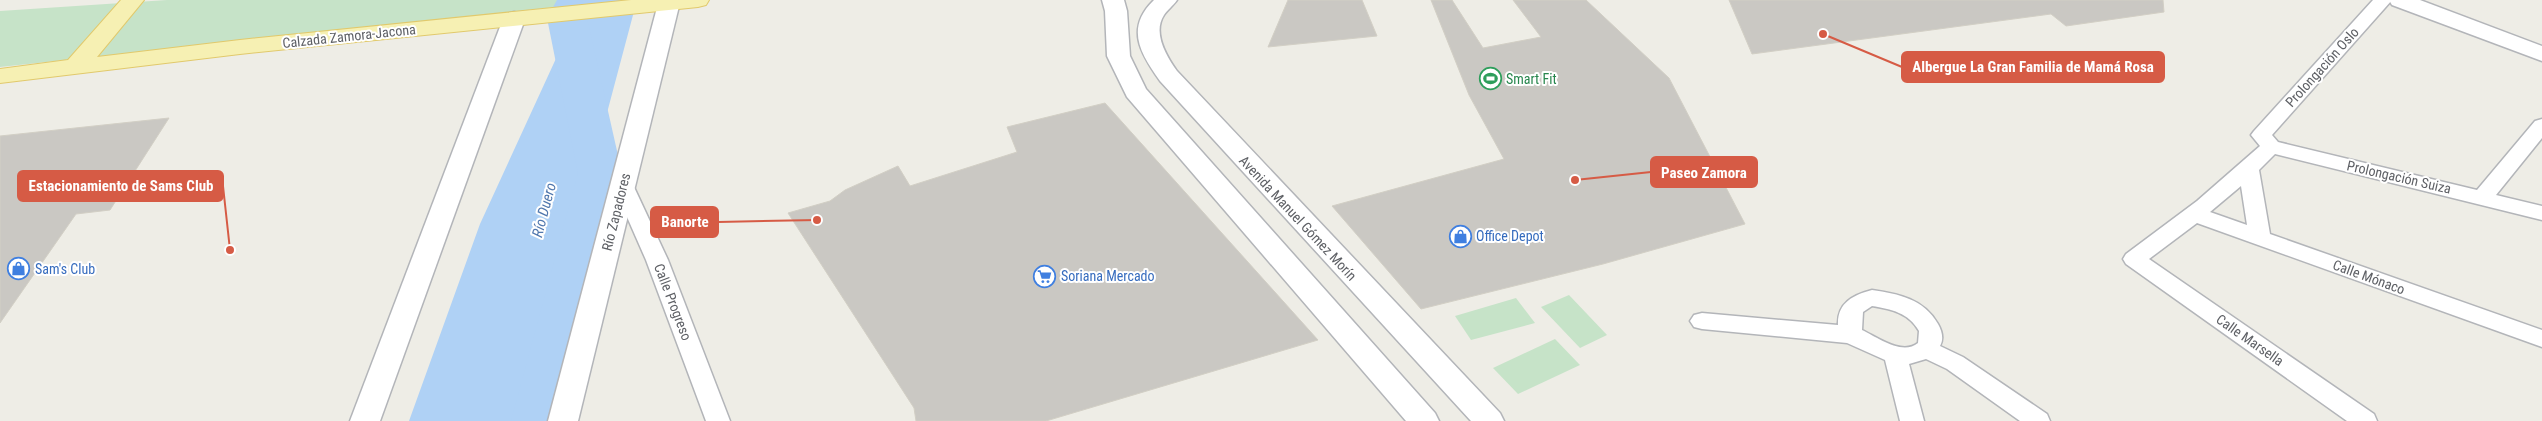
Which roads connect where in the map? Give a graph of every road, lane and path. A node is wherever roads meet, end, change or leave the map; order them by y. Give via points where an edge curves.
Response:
1 (133, 0) edge
2 (698, 0) edge
3 (1114, 0) edge
4 (1166, 0) edge
5 (2383, 0) edge
6 (2400, 0) edge
7 (659, 4) junction
8 (514, 19) junction
9 (2542, 54) edge
10 (75, 68) junction
11 (0, 76) edge
12 (2542, 125) edge
13 (2266, 141) junction
14 (2249, 169) junction
15 (623, 185) junction
16 (2483, 197) junction
17 (2542, 213) edge
18 (2196, 214) junction
19 (2260, 239) junction
20 (2134, 259) joint
21 (1702, 320) dead end
22 (1851, 335) junction
23 (2542, 339) edge
24 (1925, 349) junction
25 (1894, 354) junction
26 (365, 421) edge
27 (563, 421) edge
28 (718, 421) edge
29 (1424, 421) edge
30 (1489, 421) edge
31 (1912, 421) edge
32 (2038, 421) edge
33 (2365, 421) edge

1 - 10 main road
2 - 7 main road, Calzada Zamora-Jacona
3 - 29 street via 1118,8 1114,36 1117,54 1135,92
4 - 30 street, Avenida Manuel Gómez Morín via 1152,15 1149,34 1154,55 1168,76
5 - 13 street, Prolongación Oslo
6 - 9 street
7 - 8 main road, Calzada Zamora-Jacona
7 - 15 street, Río Zapadores
8 - 10 main road, Calzada Zamora-Jacona via 240,47
8 - 26 street
10 - 11 main road, Calzada Zamora-Jacona
12 - 16 street
13 - 14 street, Prolongación Oslo
13 - 16 street, Prolongación Suiza
14 - 18 street, Prolongación Oslo
14 - 19 street
15 - 27 street, Río Zapadores
15 - 28 street, Calle Progreso via 657,260
16 - 17 street, Prolongación Suiza
18 - 19 street, Calle Mónaco
18 - 20 street, Prolongación Oslo
19 - 23 street, Calle Mónaco
20 - 33 street, Calle Marsella
21 - 22 street
22 - 24 street via 1849,313 1853,306 1872,298 1885,298 1911,307 1929,324 1931,342
22 - 25 street
24 - 25 street via 1917,353
24 - 32 street via 1956,363
25 - 31 street

